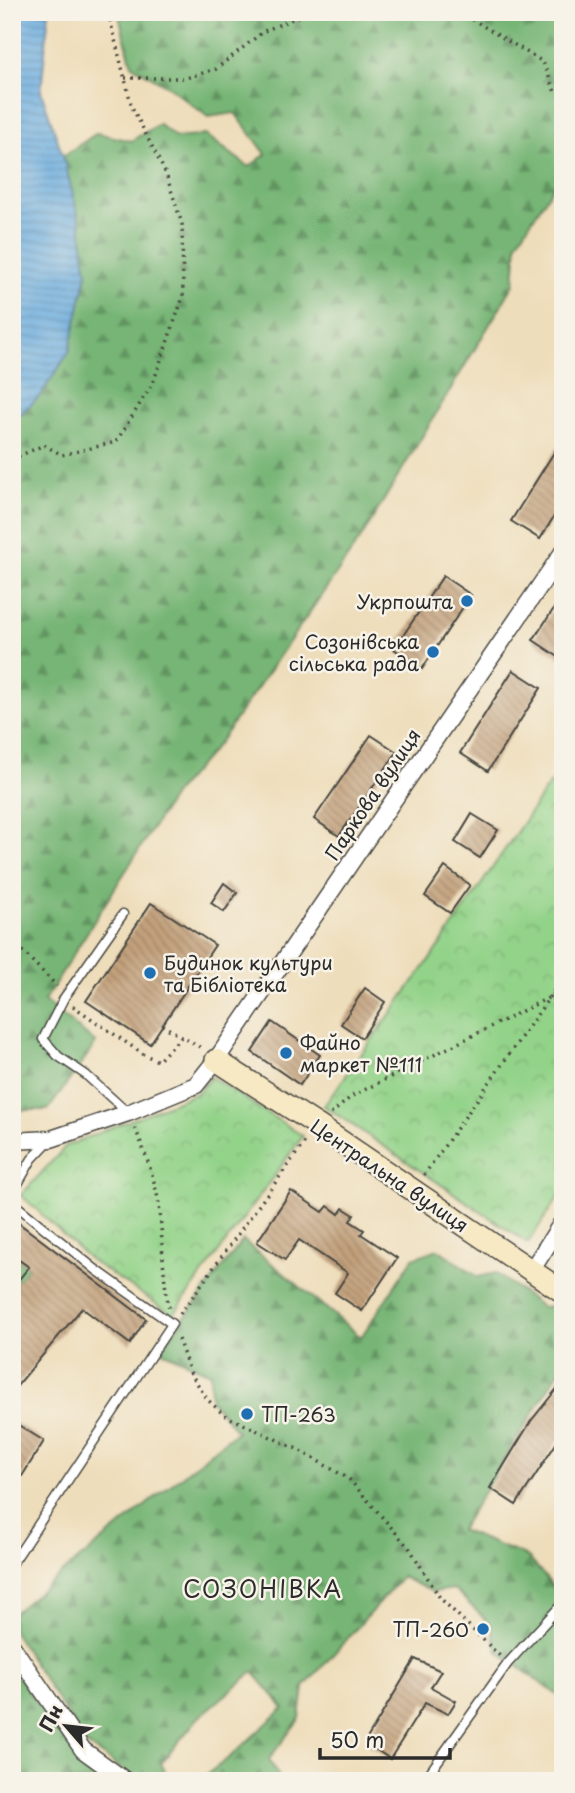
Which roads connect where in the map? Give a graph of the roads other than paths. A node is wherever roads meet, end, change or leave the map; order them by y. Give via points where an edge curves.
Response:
1 (563, 552) edge
2 (124, 914) dead end
3 (216, 1060) junction
4 (128, 1113) junction
5 (51, 1139) junction
6 (12, 1141) edge
7 (12, 1194) edge
8 (12, 1202) edge
9 (563, 1221) edge
10 (531, 1271) junction
11 (563, 1293) edge
12 (12, 1564) edge
13 (563, 1603) edge
14 (12, 1646) edge
15 (429, 1775) dead end
16 (126, 1781) edge

1 - 3 street, Паркова вулиця
2 - 4 lane via 64,998 43,1040
3 - 4 street, Паркова вулиця via 196,1085
3 - 10 street, Центральна вулиця
4 - 5 street, Паркова вулиця
5 - 6 street, Паркова вулиця
5 - 7 lane via 32,1159
8 - 12 lane via 172,1325
9 - 10 street
10 - 11 street, Центральна вулиця
13 - 15 lane via 508,1663
14 - 16 street via 83,1750

